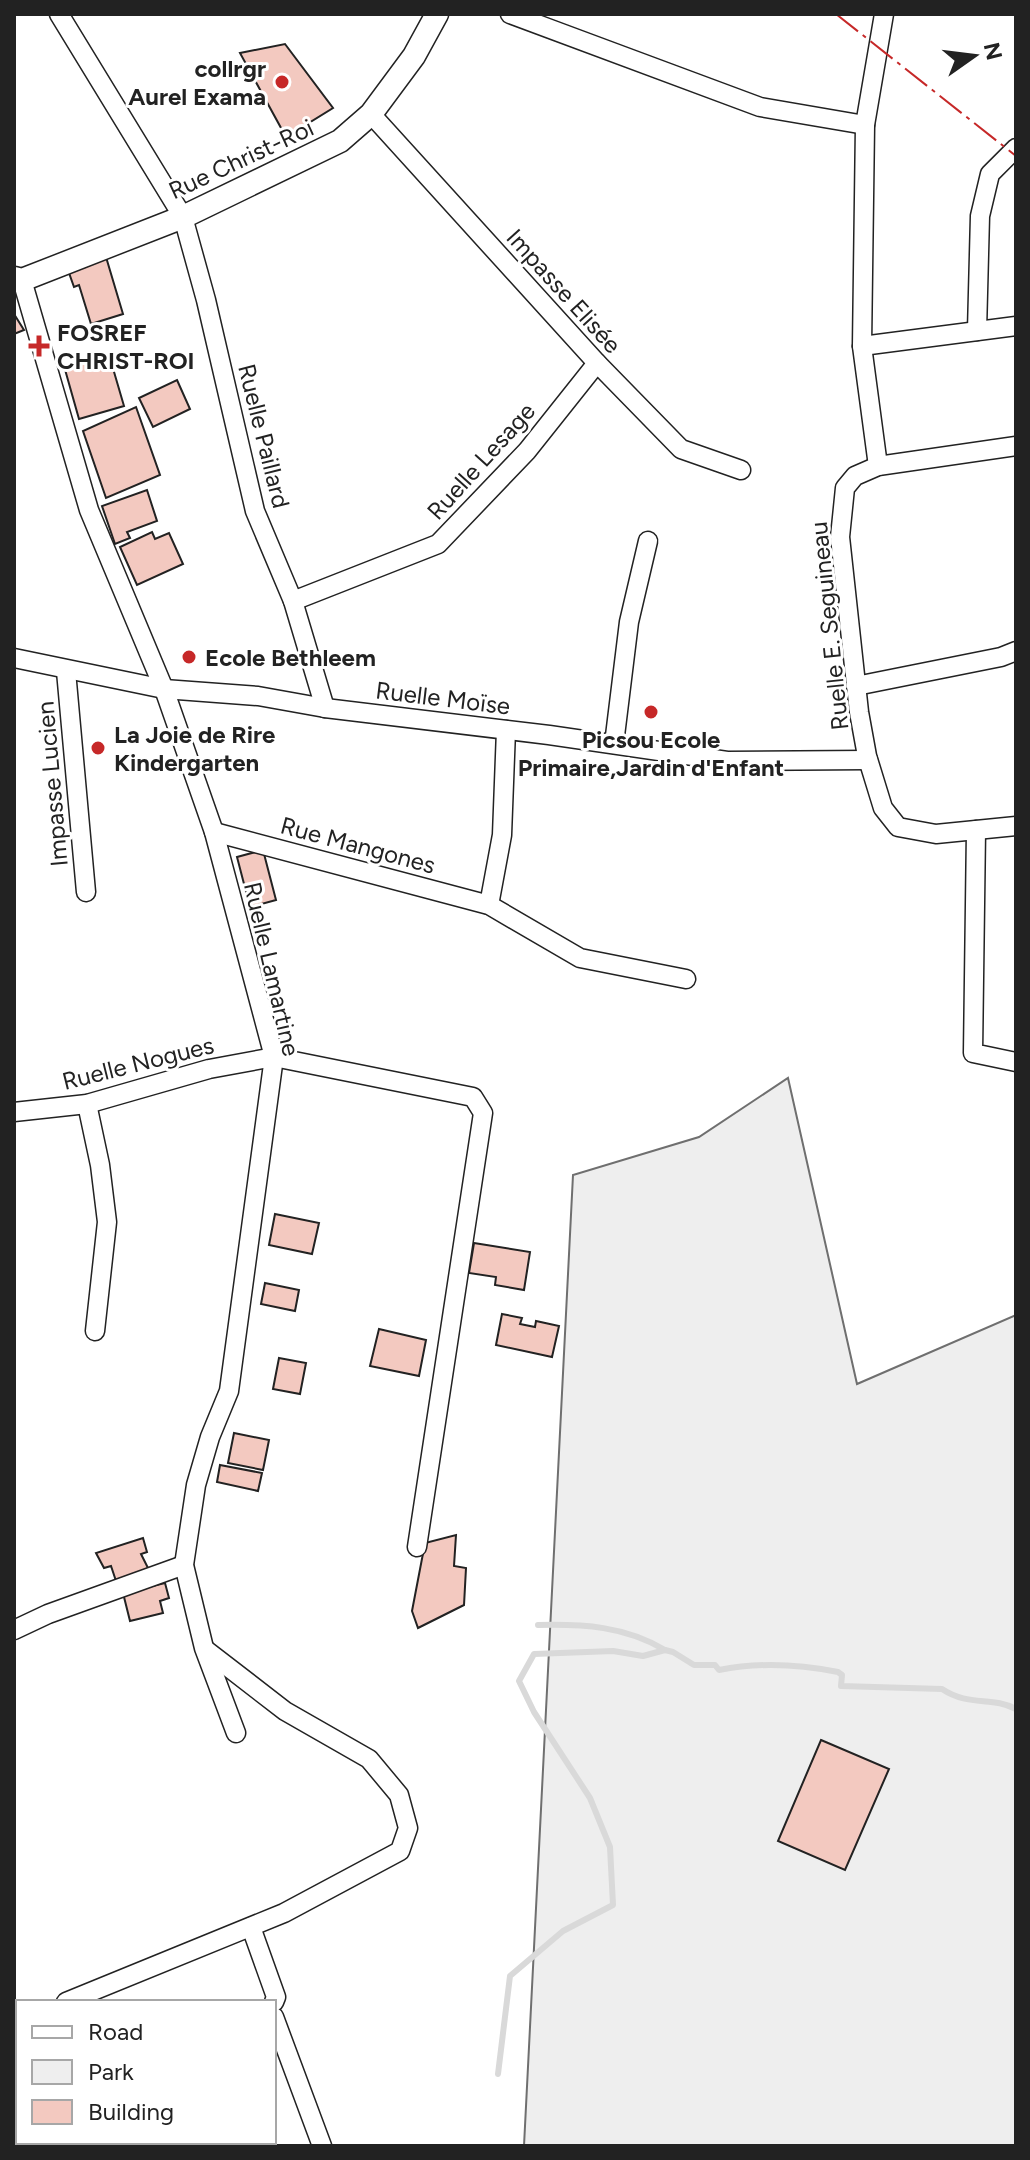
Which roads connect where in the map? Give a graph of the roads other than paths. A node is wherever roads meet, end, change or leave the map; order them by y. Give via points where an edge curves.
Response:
1 (59, 14) edge
2 (437, 14) edge
3 (510, 14) edge
4 (884, 14) edge
5 (371, 114) junction
6 (865, 125) junction
7 (1016, 148) edge
8 (183, 217) junction
9 (18, 279) edge
10 (1016, 326) edge
11 (977, 331) junction
12 (862, 346) junction
13 (597, 363) junction
14 (1016, 446) edge
15 (878, 466) junction
16 (741, 470) dead end
17 (648, 541) dead end
18 (293, 601) junction
19 (1016, 651) edge
20 (14, 658) edge
21 (66, 671) junction
22 (856, 686) junction
23 (164, 689) junction
24 (325, 708) junction
25 (506, 730) junction
26 (614, 744) junction
27 (868, 760) junction
28 (1016, 826) edge
29 (976, 830) junction
30 (214, 832) junction
31 (86, 892) dead end
32 (489, 905) junction
33 (686, 979) dead end
34 (274, 1057) junction
35 (1016, 1062) edge
36 (87, 1104) junction
37 (14, 1112) edge
38 (95, 1331) dead end
39 (417, 1547) dead end
40 (184, 1565) junction
41 (14, 1630) edge
42 (204, 1648) junction
43 (236, 1733) dead end
44 (251, 1927) junction
45 (71, 2000) edge
46 (275, 2000) edge
47 (276, 2022) edge
48 (322, 2146) edge

1 - 8 street, Ruelle Paillard
2 - 5 street, Rue Christ-Roi
3 - 6 street via 760,107
4 - 6 street
5 - 8 street, Rue Christ-Roi via 340,141
5 - 13 street, Impasse Elisée
6 - 12 street
7 - 11 street via 990,174 980,216
8 - 9 street, Rue Christ-Roi
8 - 18 street, Ruelle Paillard via 255,511
9 - 23 street, Ruelle Lamartine via 89,510
10 - 11 street
11 - 12 street
12 - 15 street
13 - 16 street, Impasse Elisée via 681,449
13 - 18 street, Ruelle Lesage via 527,451 438,544
14 - 15 street
15 - 22 street, Ruelle E. Seguineau via 855,476 845,488 840,537
17 - 26 street via 629,622
18 - 24 street, Ruelle Paillard
19 - 22 street
20 - 21 street, Ruelle Moïse
21 - 23 street, Ruelle Moïse
21 - 31 street, Impasse Lucien
22 - 27 street, Ruelle E. Seguineau
23 - 24 street, Ruelle Moïse via 258,696
23 - 30 street, Ruelle Lamartine
24 - 25 street, Ruelle Moïse
25 - 26 street, Ruelle Moïse
25 - 32 street via 502,835
26 - 27 street, Ruelle Moïse via 727,761
27 - 29 street, Ruelle E. Seguineau via 883,808 898,827 936,834
28 - 29 street
29 - 35 street via 973,1053
30 - 32 street, Rue Mangones
30 - 34 street, Ruelle Lamartine
32 - 33 street, Rue Mangones via 580,958
34 - 36 street, Ruelle Nogues via 209,1069
34 - 39 street via 473,1097 483,1113
34 - 40 street, Ruelle Lamartine via 229,1391 196,1485
36 - 37 street, Ruelle Nogues
36 - 38 street via 107,1222
40 - 41 street
40 - 42 street, Ruelle Lamartine
42 - 43 street, Ruelle Lamartine
42 - 44 street via 285,1711 369,1759 399,1795 408,1828 400,1851
44 - 45 street
44 - 46 street
47 - 48 street

